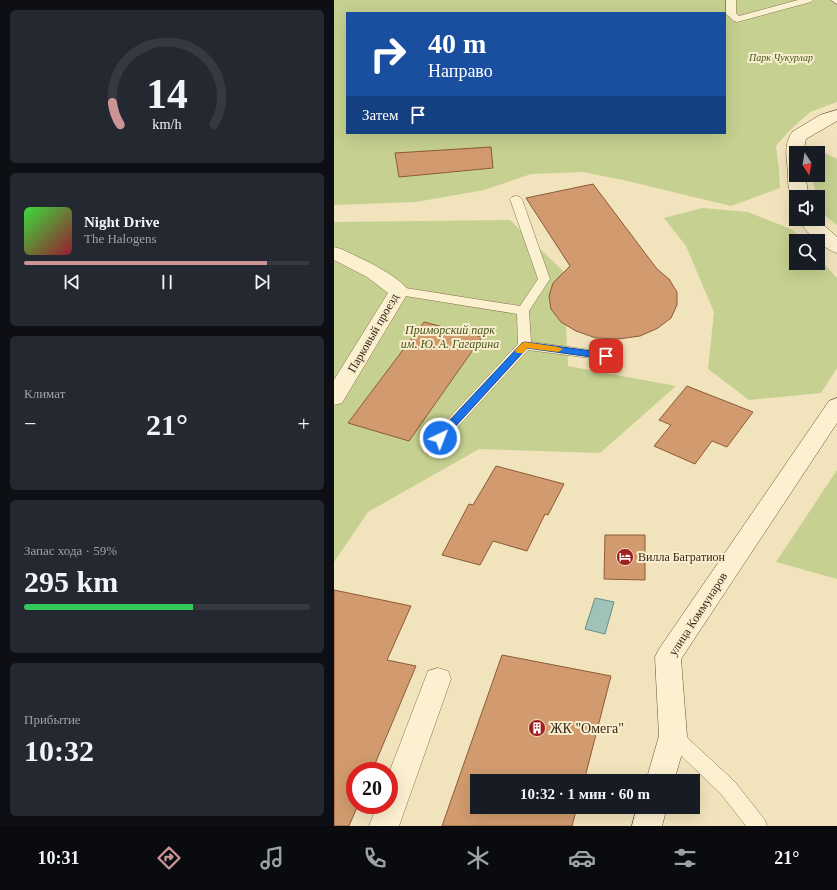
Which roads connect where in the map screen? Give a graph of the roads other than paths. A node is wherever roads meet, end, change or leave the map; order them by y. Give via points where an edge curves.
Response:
1 (731, 0) edge
2 (808, 0) edge
3 (837, 115) edge
4 (795, 146) edge
5 (516, 199) dead end
6 (812, 226) edge
7 (837, 247) edge
8 (334, 254) edge
9 (399, 291) junction
10 (523, 311) junction
11 (525, 345) junction
12 (606, 356) dead end
13 (334, 398) edge
14 (837, 406) edge
15 (429, 449) dead end
16 (438, 680) dead end
17 (673, 736) junction
18 (662, 774) edge
19 (650, 814) edge
20 (384, 826) edge
21 (647, 826) edge
22 (758, 826) edge

1 - 2 lane via 731,14 737,20
3 - 4 main road via 798,136
5 - 10 lane via 544,279
6 - 7 main road
8 - 9 main road, Парковый проезд via 374,273
9 - 10 lane
9 - 13 main road, Парковый проезд
10 - 11 lane
11 - 12 lane
11 - 15 lane
14 - 17 main road, улица Коммунаров via 668,657
16 - 20 main road
17 - 18 main road, улица Коммунаров
17 - 22 lane via 728,788
19 - 21 main road

